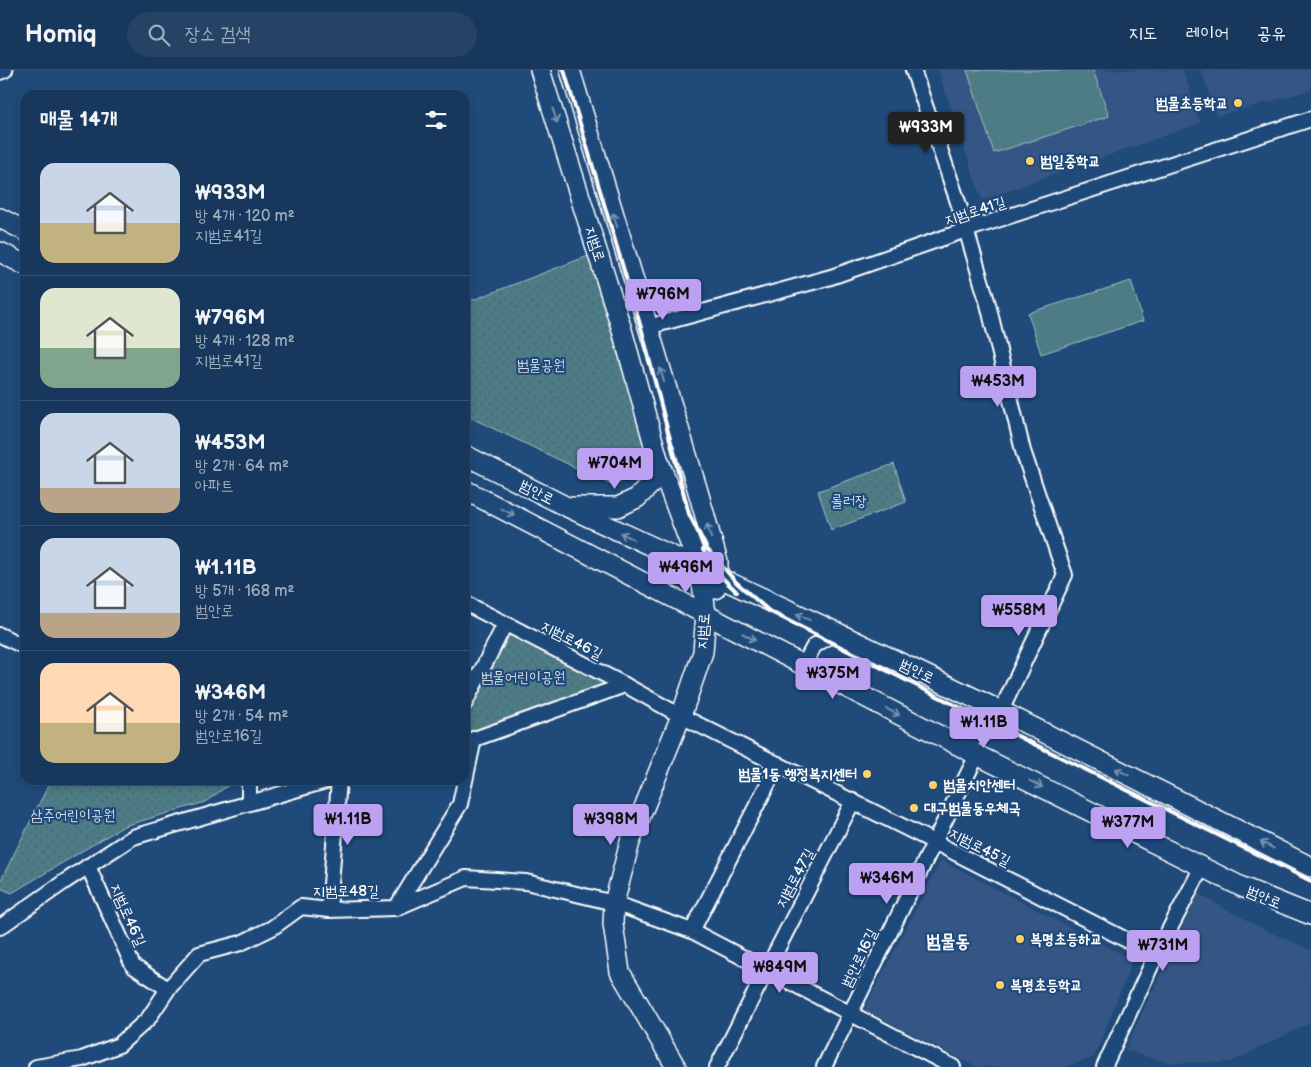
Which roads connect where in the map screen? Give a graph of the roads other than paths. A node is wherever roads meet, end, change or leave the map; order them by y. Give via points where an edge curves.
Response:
1 (5, 70) edge
2 (540, 70) edge
3 (570, 70) edge
4 (913, 70) edge
5 (0, 72) edge
6 (1311, 119) edge
7 (0, 218) edge
8 (20, 228) edge
9 (966, 230) junction
10 (0, 252) edge
11 (20, 262) edge
12 (648, 327) junction
13 (470, 458) edge
14 (658, 459) junction
15 (470, 493) edge
16 (567, 507) junction
17 (700, 570) junction
18 (718, 578) junction
19 (470, 606) edge
20 (706, 614) junction
21 (505, 624) junction
22 (836, 632) junction
23 (0, 635) edge
24 (20, 645) edge
25 (810, 670) junction
26 (625, 686) junction
27 (470, 692) edge
28 (1001, 712) junction
29 (681, 716) junction
30 (944, 738) junction
31 (470, 740) edge
32 (977, 755) junction
33 (778, 764) junction
34 (249, 785) edge
35 (311, 785) edge
36 (339, 785) edge
37 (463, 785) edge
38 (249, 802) junction
39 (853, 802) junction
40 (934, 842) junction
41 (88, 866) junction
42 (1202, 867) junction
43 (1311, 867) edge
44 (614, 903) junction
45 (396, 908) junction
46 (329, 910) junction
47 (1311, 915) edge
48 (0, 927) edge
49 (692, 931) junction
50 (1156, 955) junction
51 (765, 970) junction
52 (168, 989) junction
53 (850, 1014) junction
54 (926, 1061) edge
55 (85, 1063) edge
56 (36, 1067) edge
57 (676, 1067) edge
58 (716, 1067) edge
59 (824, 1067) edge
60 (954, 1067) edge
61 (1104, 1067) edge

1 - 5 street
2 -> 14 main road, 지범로 via 622,330
12 -> 3 main road
4 - 9 street
6 - 9 street, 지범로41길
7 - 8 main road
9 - 12 street, 지범로41길 via 831,277
9 - 28 street via 988,304 1023,450 1065,575
10 - 11 main road
18 -> 12 main road via 718,562
13 - 16 main road, 범안로
14 - 16 main road via 653,482 637,498 618,507
14 - 17 main road, 지범로
15 -> 20 main road, 범안로
17 -> 16 main road, 범안로
17 - 18 main road, 범안로
17 - 20 main road, 지범로
18 - 20 main road
22 -> 18 main road, 범안로
19 - 21 street, 지범로46길
20 -> 25 main road, 범안로
20 - 29 main road, 지범로 via 703,652
21 - 26 street, 지범로46길
21 - 27 street
22 - 25 street via 814,646 808,657
22 - 28 main road, 범안로
23 - 24 street
25 -> 30 main road, 범안로
26 - 29 street, 지범로46길
26 - 31 street
28 - 30 street via 987,731 972,740
43 -> 28 main road, 범안로
29 - 33 street, 지범로45길
29 - 44 main road, 지범로 via 630,842
30 - 32 main road, 범안로
32 - 40 street, 범안로16길
32 -> 42 main road, 범안로
33 - 39 street, 지범로45길
33 - 49 street
34 - 38 street
35 - 38 street
36 - 46 street
37 - 45 street via 460,804
38 - 41 street via 133,837
39 - 40 street, 지범로45길
39 - 51 street, 지범로47길
40 - 50 street, 지범로45길
40 - 53 street, 범안로16길
41 - 48 street
41 - 52 street, 지범로46길 via 132,966
42 - 47 main road, 범안로
42 - 50 street
44 - 45 street, 지범로48길 via 526,882 466,878
44 - 49 street
44 - 57 main road, 지범로 via 613,924 620,972
45 - 46 street, 지범로48길
46 - 52 street, 지범로48길 via 301,907 272,928 241,943 199,954
49 - 51 street
50 - 61 street
51 - 53 street
51 - 58 street, 지범로47길
52 - 55 street, 지범로48길 via 148,1019 119,1045
53 - 54 street
53 - 59 street, 범안로16길
54 - 60 street
55 - 56 street, 지범로48길

